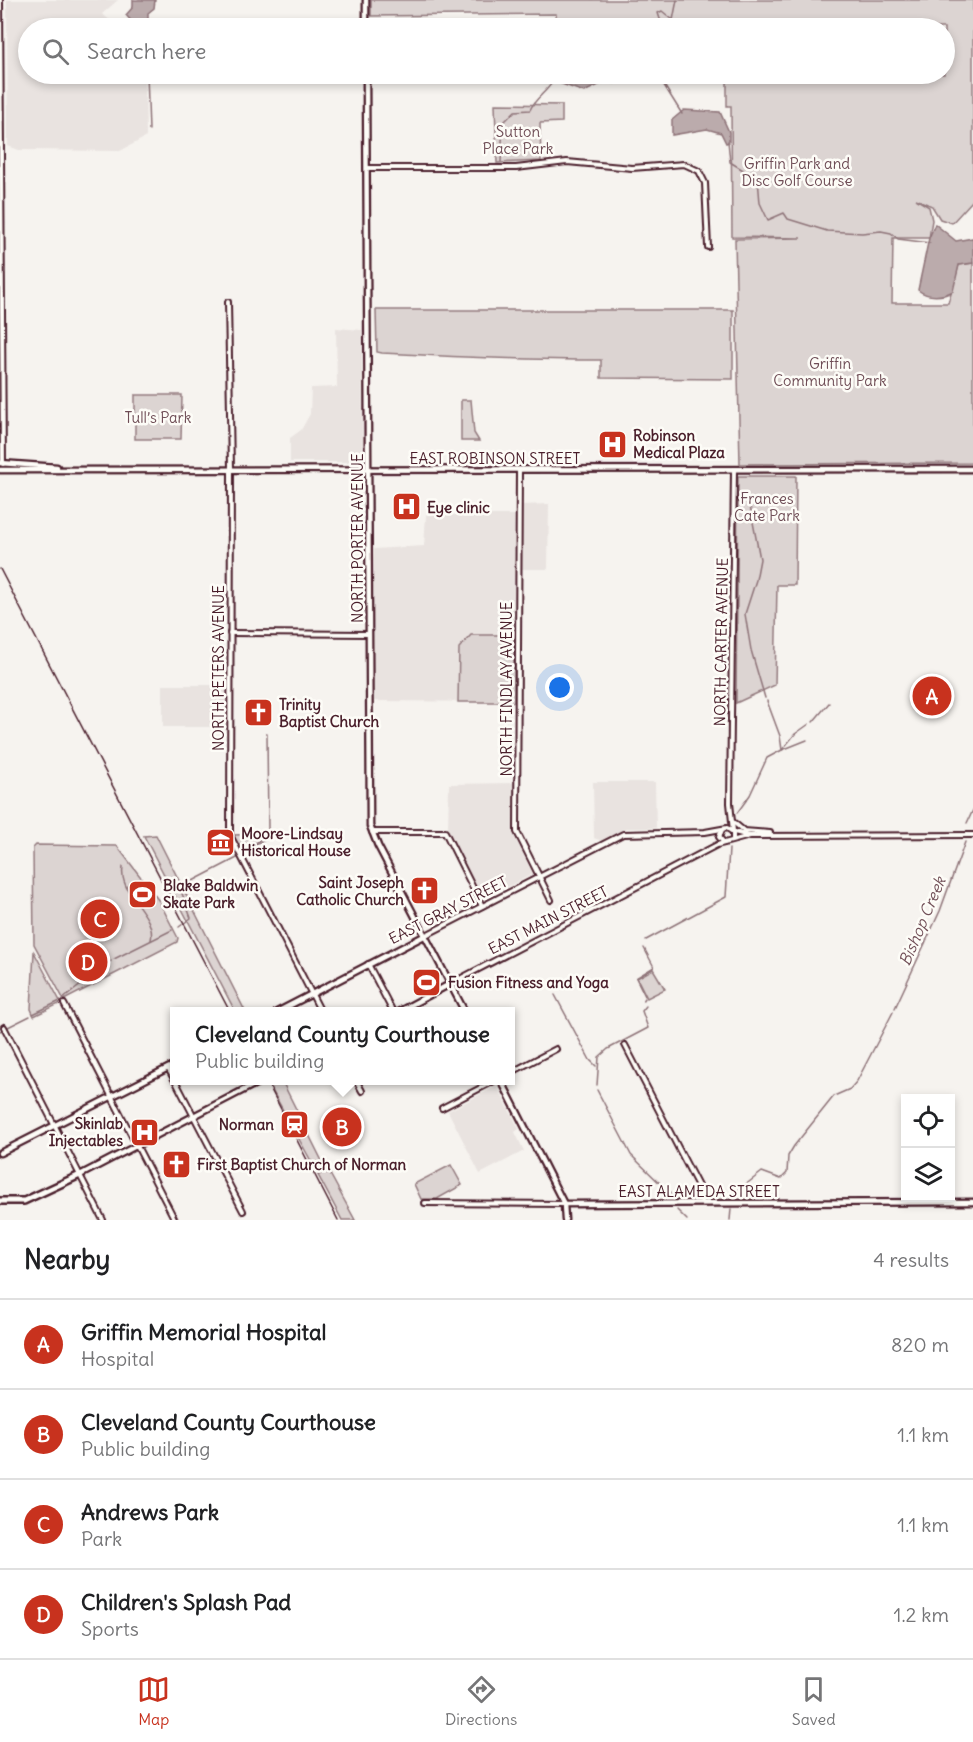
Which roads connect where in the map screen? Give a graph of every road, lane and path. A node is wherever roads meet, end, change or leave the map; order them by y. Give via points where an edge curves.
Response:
1 (0, 0) edge
2 (366, 0) edge
3 (366, 18) edge
4 (366, 84) edge
5 (367, 168) junction
6 (708, 247) dead end
7 (228, 302) dead end
8 (1, 463) edge
9 (68, 468) junction
10 (231, 469) junction
11 (973, 469) edge
12 (1, 470) edge
13 (370, 470) junction
14 (519, 470) junction
15 (734, 470) junction
16 (230, 633) junction
17 (369, 634) junction
18 (731, 816) junction
19 (724, 829) junction
20 (733, 831) junction
21 (372, 832) junction
22 (705, 832) junction
23 (788, 835) junction
24 (973, 835) edge
25 (719, 836) junction
26 (750, 836) junction
27 (733, 840) junction
28 (725, 844) junction
29 (710, 849) junction
30 (539, 877) junction
31 (551, 900) dead end
32 (482, 906) junction
33 (426, 935) junction
34 (368, 964) junction
35 (450, 984) junction
36 (312, 993) junction
37 (64, 1004) dead end
38 (285, 1007) edge
39 (319, 1007) edge
40 (391, 1007) edge
41 (406, 1007) edge
42 (463, 1007) edge
43 (5, 1029) dead end
44 (625, 1045) dead end
45 (556, 1049) dead end
46 (168, 1068) joint
47 (515, 1070) edge
48 (170, 1072) edge
49 (177, 1085) edge
50 (253, 1085) edge
51 (359, 1085) edge
52 (486, 1085) edge
53 (504, 1085) edge
54 (362, 1091) dead end
55 (112, 1097) junction
56 (442, 1108) dead end
57 (194, 1116) junction
58 (55, 1126) junction
59 (137, 1145) junction
60 (0, 1153) edge
61 (80, 1175) junction
62 (0, 1201) edge
63 (973, 1202) edge
64 (425, 1203) dead end
65 (702, 1203) junction
66 (564, 1204) junction
67 (243, 1211) dead end
68 (104, 1220) edge
69 (175, 1220) edge
70 (565, 1220) edge

1 - 8 street
2 - 3 main road
4 - 5 main road, NORTH PORTER AVENUE
5 - 6 street via 516,168 563,162 632,168 684,164 699,171 705,183
5 - 13 main road, NORTH PORTER AVENUE
7 - 10 street, NORTH PETERS AVENUE
8 - 9 main road
8 - 12 street
9 - 10 main road, EAST ROBINSON STREET
9 - 12 main road
10 - 13 main road, EAST ROBINSON STREET
10 - 16 street, NORTH PETERS AVENUE
11 - 15 main road, EAST ROBINSON STREET
13 - 14 main road, EAST ROBINSON STREET
13 - 17 main road, NORTH PORTER AVENUE
14 - 15 main road, EAST ROBINSON STREET
14 - 30 street, NORTH FINDLAY AVENUE via 517,826 518,838
15 - 18 street, NORTH CARTER AVENUE
16 - 17 street
16 - 36 street, NORTH PETERS AVENUE via 230,832
17 - 21 main road, NORTH PORTER AVENUE
18 - 19 street, NORTH CARTER AVENUE
18 - 20 street, NORTH CARTER AVENUE
18 - 23 street via 744,831
19 - 20 street
19 - 22 street
19 - 25 street
20 - 26 street
20 - 27 street
21 - 32 street via 445,832
21 - 33 main road, NORTH PORTER AVENUE
22 - 25 street
22 - 30 street, EAST GRAY STREET via 630,832
23 - 24 street
23 - 26 street
25 - 28 street
25 - 29 street, EAST MAIN STREET
26 - 27 street
27 - 28 street
28 - 29 street, EAST MAIN STREET
29 - 35 street, EAST MAIN STREET
30 - 31 street, NORTH FINDLAY AVENUE
30 - 32 street, EAST GRAY STREET
32 - 33 street, EAST GRAY STREET
33 - 34 main road, EAST GRAY STREET
33 - 35 main road, NORTH PORTER AVENUE
34 - 36 main road, EAST GRAY STREET
34 - 40 street
35 - 41 main road, EAST MAIN STREET
35 - 42 main road, NORTH PORTER AVENUE
36 - 38 main road, EAST GRAY STREET
36 - 39 street, NORTH PETERS AVENUE
37 - 55 street
43 - 58 street
44 - 65 street via 698,1186
45 - 47 street
46 - 48 street
46 - 55 main road
49 - 57 street
50 - 57 main road
51 - 54 street
52 - 56 street
53 - 66 main road
55 - 58 main road
55 - 59 street
57 - 59 main road
57 - 67 street
58 - 60 main road
58 - 61 street
59 - 61 main road
59 - 69 street
61 - 62 main road via 24,1201
61 - 68 street
63 - 65 main road, EAST ALAMEDA STREET
64 - 66 street, EAST ALAMEDA STREET
65 - 66 main road, EAST ALAMEDA STREET
66 - 70 main road

